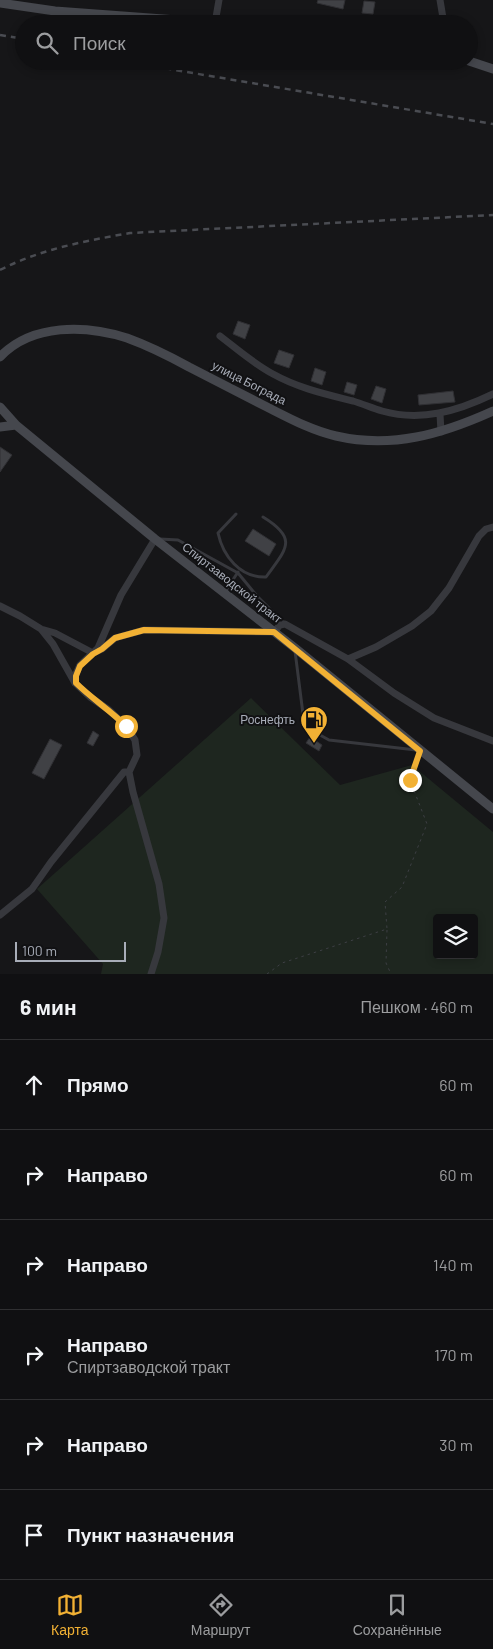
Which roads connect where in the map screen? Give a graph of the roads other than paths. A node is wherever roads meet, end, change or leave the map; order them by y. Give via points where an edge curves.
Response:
1 (219, 0) edge
2 (440, 0) edge
3 (0, 3) edge
4 (108, 15) edge
5 (216, 15) edge
6 (442, 15) edge
7 (478, 64) edge
8 (493, 68) edge
9 (220, 336) dead end
10 (0, 357) edge
11 (493, 394) edge
12 (0, 408) edge
13 (440, 414) junction
14 (490, 414) edge
15 (16, 425) junction
16 (0, 427) edge
17 (441, 432) junction
18 (236, 514) dead end
19 (263, 517) dead end
20 (493, 527) edge
21 (155, 539) junction
22 (239, 571) junction
23 (224, 593) junction
24 (0, 606) edge
25 (285, 624) junction
26 (41, 629) junction
27 (274, 632) junction
28 (295, 648) junction
29 (93, 654) junction
30 (348, 659) junction
31 (76, 683) junction
32 (493, 741) edge
33 (420, 751) junction
34 (129, 772) junction
35 (493, 809) edge
36 (0, 915) edge
37 (151, 974) edge

1 - 5 street
2 - 6 street
3 - 4 main road
7 - 8 main road
9 - 13 street via 272,374 296,385 383,411 404,415
10 - 17 main road, улица Бограда via 32,336 54,330 100,332 154,349 296,422 336,436 399,440
11 - 13 street
12 - 15 main road, Спиртзаводской тракт
13 - 17 street
14 - 17 main road, улица Бограда
15 - 16 main road
15 - 21 main road, Спиртзаводской тракт
18 - 22 lane via 218,533 221,546
19 - 22 lane via 278,526 285,536 285,550 266,576
20 - 30 street via 478,536 449,588 431,611 376,647
21 - 22 lane via 178,540
21 - 23 main road, Спиртзаводской тракт
21 - 29 street via 121,595
22 - 23 lane
22 - 25 lane via 257,596
23 - 27 main road, Спиртзаводской тракт
24 - 26 street
25 - 27 street
25 - 30 street
26 - 29 street
26 - 31 street
27 - 28 main road, Спиртзаводской тракт
27 - 29 street via 144,630 115,638
28 - 33 main road, Спиртзаводской тракт
28 - 33 lane via 304,714 311,730 329,740
29 - 31 street via 80,666
30 - 32 street via 434,718
31 - 34 street via 126,726 135,740 137,755
33 - 35 main road, Спиртзаводской тракт
34 - 36 street via 124,772 108,790 32,889
34 - 37 street via 159,884 164,918

